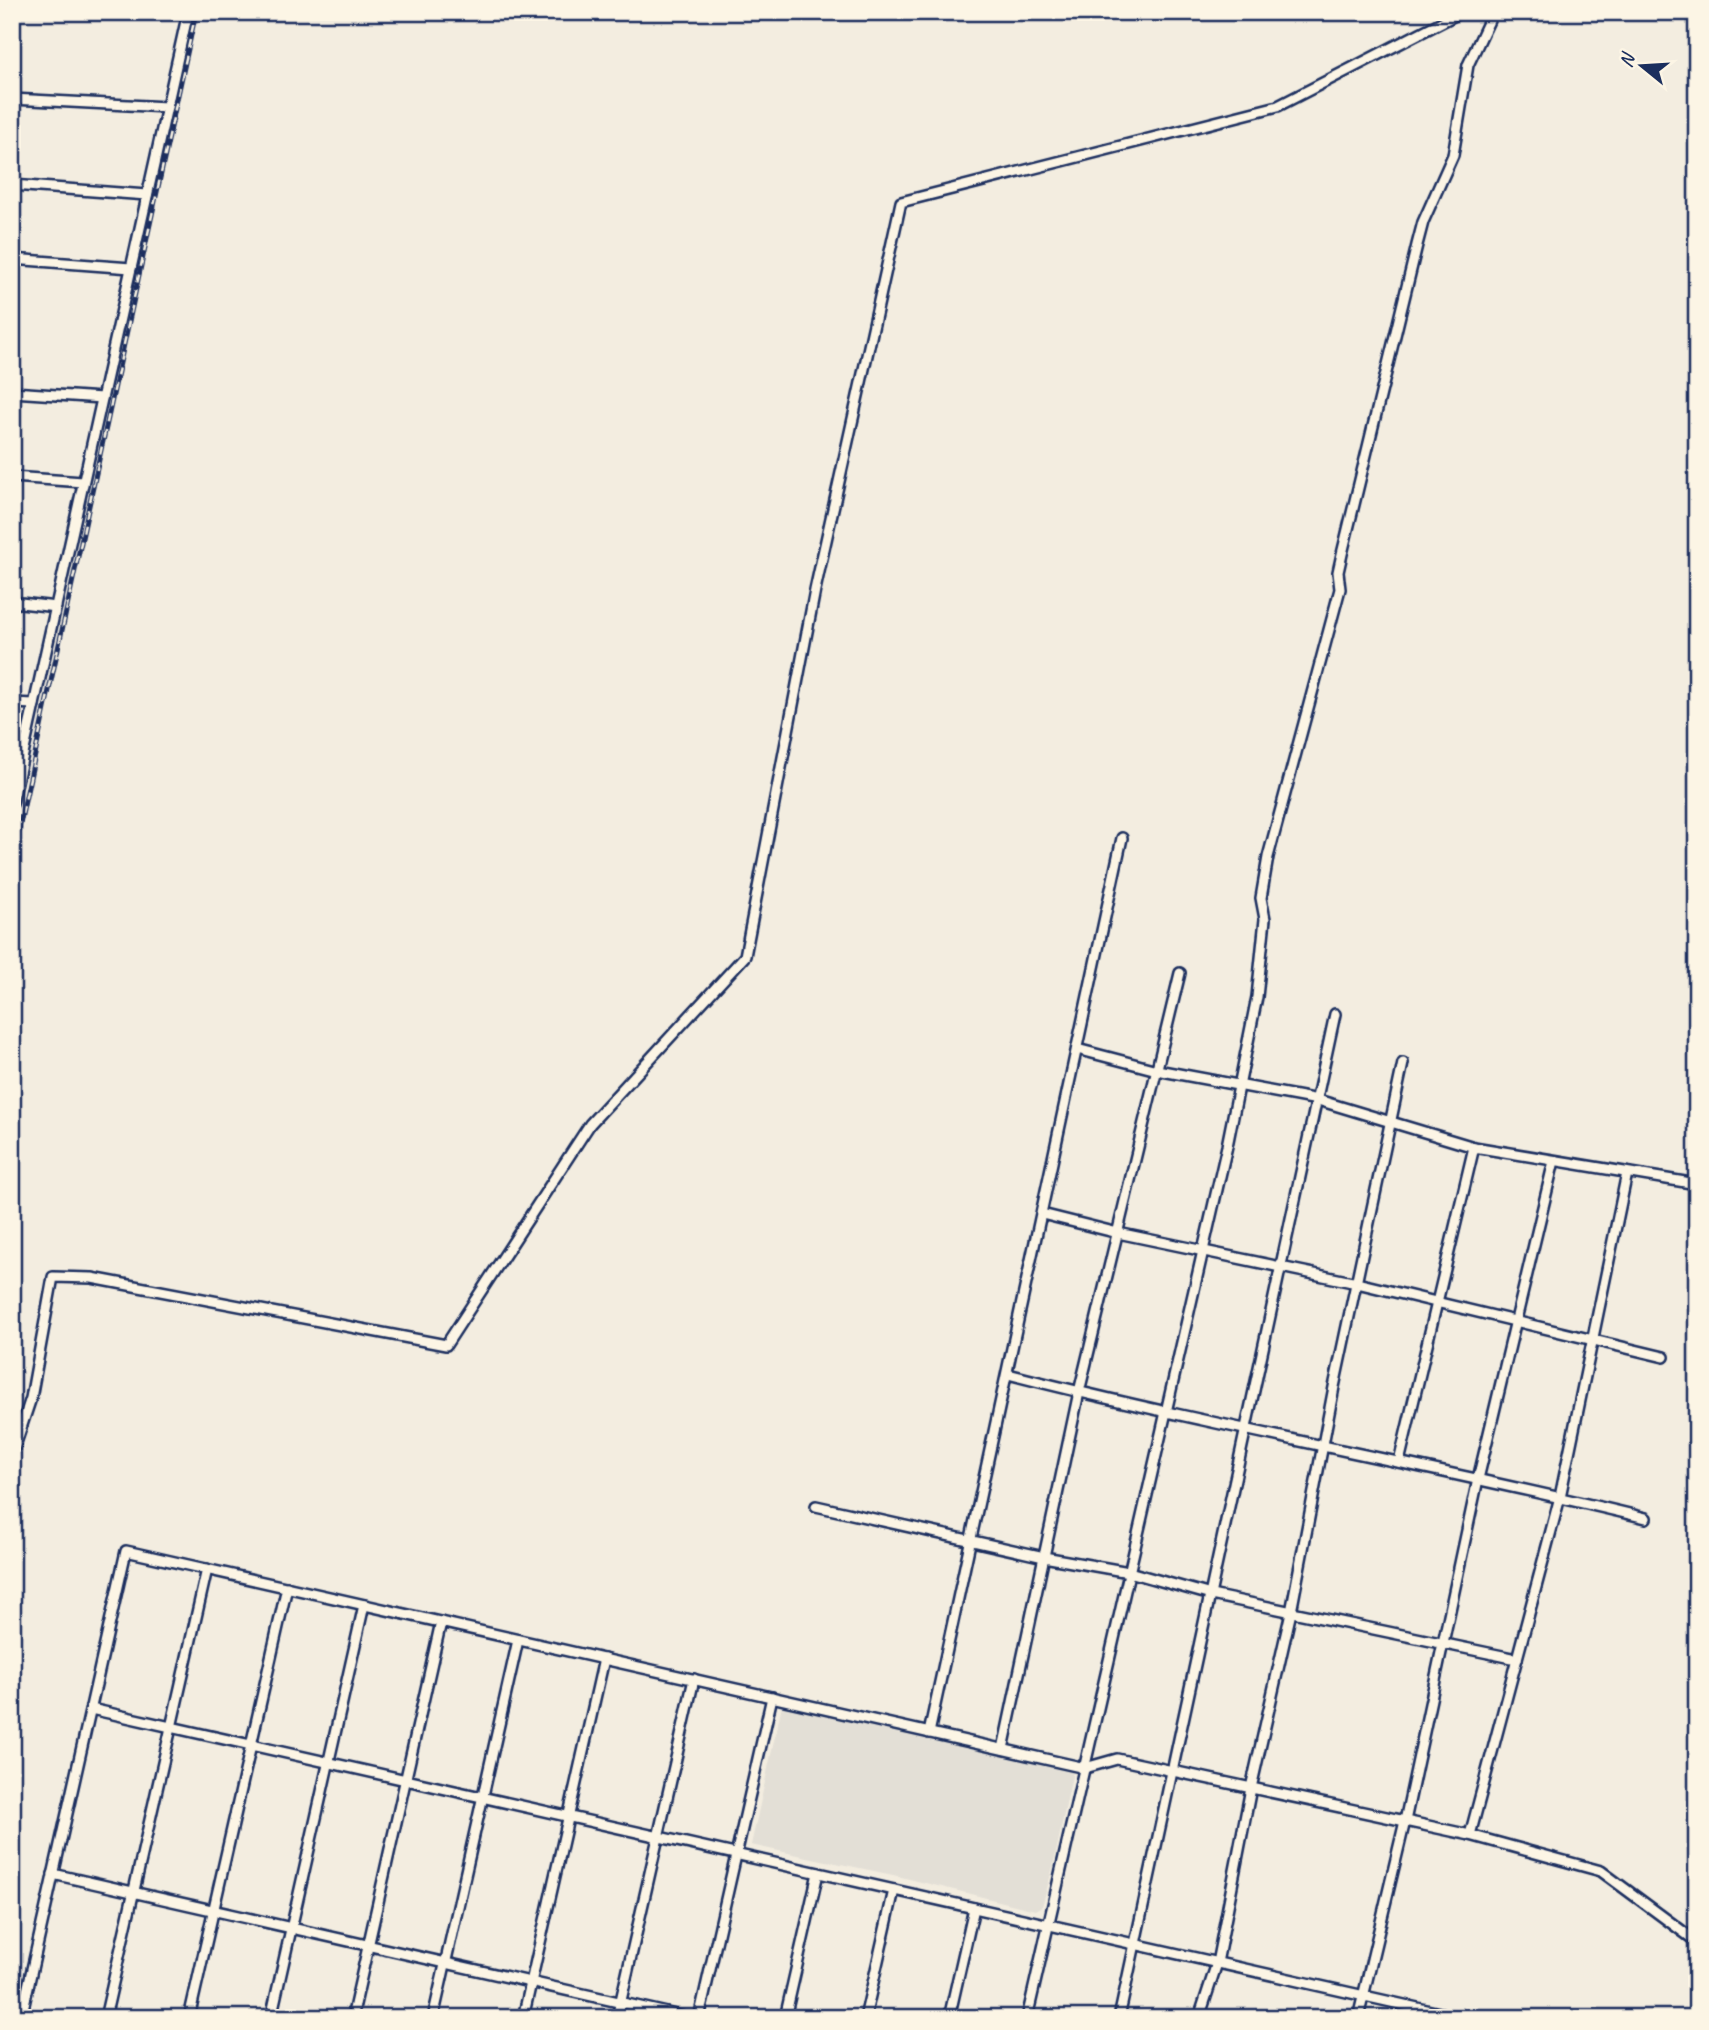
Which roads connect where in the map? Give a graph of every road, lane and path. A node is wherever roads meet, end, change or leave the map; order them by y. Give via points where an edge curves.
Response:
1 (188, 12) edge
2 (1461, 12) edge
3 (1493, 12) edge
4 (12, 99) edge
5 (167, 107) junction
6 (12, 185) edge
7 (147, 195) junction
8 (12, 260) edge
9 (131, 268) junction
10 (12, 392) edge
11 (102, 398) junction
12 (12, 477) edge
13 (83, 482) junction
14 (12, 602) edge
15 (56, 607) junction
16 (12, 703) edge
17 (34, 704) junction
18 (12, 804) edge
19 (1122, 838) dead end
20 (1180, 973) dead end
21 (1335, 1014) dead end
22 (1077, 1049) junction
23 (1403, 1063) dead end
24 (1157, 1070) junction
25 (1240, 1086) junction
26 (1318, 1100) junction
27 (1390, 1122) junction
28 (1474, 1147) junction
29 (1554, 1161) junction
30 (1627, 1173) junction
31 (1697, 1184) edge
32 (1042, 1214) junction
33 (1118, 1233) junction
34 (1203, 1251) junction
35 (1281, 1267) junction
36 (1357, 1283) junction
37 (1437, 1302) junction
38 (1516, 1321) junction
39 (1593, 1340) junction
40 (1664, 1357) dead end
41 (1008, 1374) junction
42 (1079, 1392) junction
43 (1167, 1411) junction
44 (1245, 1431) junction
45 (1323, 1445) junction
46 (12, 1455) edge
47 (1399, 1462) junction
48 (1478, 1479) junction
49 (1560, 1497) junction
50 (816, 1506) dead end
51 (1646, 1518) dead end
52 (972, 1541) junction
53 (1044, 1557) junction
54 (206, 1569) junction
55 (1129, 1573) junction
56 (287, 1587) junction
57 (1210, 1595) junction
58 (364, 1605) junction
59 (1291, 1612) junction
60 (441, 1622) junction
61 (518, 1640) junction
62 (1442, 1644) junction
63 (604, 1659) junction
64 (1517, 1659) junction
65 (694, 1679) junction
66 (772, 1697) junction
67 (91, 1709) junction
68 (171, 1727) junction
69 (929, 1732) junction
70 (251, 1745) junction
71 (1003, 1749) junction
72 (328, 1762) junction
73 (1084, 1768) junction
74 (1173, 1771) junction
75 (406, 1780) junction
76 (1251, 1787) junction
77 (482, 1797) junction
78 (568, 1816) junction
79 (1405, 1821) junction
80 (1470, 1835) junction
81 (658, 1837) junction
82 (736, 1854) junction
83 (818, 1873) junction
84 (53, 1874) junction
85 (894, 1890) junction
86 (134, 1892) junction
87 (974, 1908) junction
88 (214, 1910) junction
89 (1049, 1925) junction
90 (291, 1928) junction
91 (1697, 1942) edge
92 (1135, 1944) junction
93 (368, 1945) junction
94 (445, 1963) junction
95 (1217, 1963) junction
96 (531, 1982) junction
97 (1363, 1996) junction
98 (621, 2002) junction
99 (21, 2018) edge
100 (105, 2018) edge
101 (189, 2018) edge
102 (271, 2018) edge
103 (352, 2018) edge
104 (433, 2018) edge
105 (523, 2018) edge
106 (617, 2018) edge
107 (689, 2018) edge
108 (699, 2018) edge
109 (785, 2018) edge
110 (865, 2018) edge
111 (949, 2018) edge
112 (1027, 2018) edge
113 (1119, 2018) edge
114 (1199, 2018) edge
115 (1358, 2018) edge
116 (1462, 2018) edge

1 - 5 street
2 - 46 street via 1278,106 901,202 815,590 745,957 590,1124 446,1345 92,1278 53,1277 31,1398
3 - 25 street via 1468,65 1453,155 1423,222 1342,554 1340,589 1268,857 1261,898 1265,919 1257,997
4 - 5 street
5 - 7 street
6 - 7 street
7 - 9 street
8 - 9 street
9 - 11 street
10 - 11 street
11 - 13 street
12 - 13 street
13 - 15 street
14 - 15 street
15 - 17 street
16 - 17 street
17 - 18 street
19 - 22 street
20 - 24 street
21 - 26 street
22 - 24 street
22 - 32 street
23 - 27 street
24 - 25 street
24 - 33 street
25 - 26 street
25 - 34 street
26 - 27 street
26 - 35 street
27 - 28 street
27 - 36 street
28 - 29 street
28 - 37 street
29 - 30 street
29 - 38 street
30 - 31 street
30 - 39 street
32 - 33 street
32 - 41 street
33 - 34 street
33 - 42 street
34 - 35 street
34 - 43 street
35 - 36 street
35 - 44 street
36 - 37 street
36 - 45 street
37 - 38 street
37 - 47 street
38 - 39 street
38 - 48 street
39 - 40 street
39 - 49 street
41 - 42 street
41 - 52 street
42 - 43 street
42 - 53 street
43 - 44 street
43 - 55 street
44 - 45 street
44 - 57 street
45 - 47 street
45 - 59 street
47 - 48 street
48 - 49 street
48 - 62 street
49 - 51 street
49 - 64 street
50 - 52 street
52 - 53 street
52 - 69 street
53 - 55 street
53 - 71 street
54 - 56 street
54 - 67 street via 127,1551
54 - 68 street
55 - 57 street
55 - 73 street
56 - 58 street
56 - 70 street
57 - 59 street
57 - 74 street
58 - 60 street
58 - 72 street
59 - 62 street
59 - 76 street
60 - 61 street
60 - 75 street
61 - 63 street
61 - 77 street
62 - 64 street
62 - 79 street
63 - 65 street
63 - 78 street
64 - 80 street
65 - 66 street
65 - 81 street
66 - 69 street
66 - 82 street
67 - 68 street
67 - 84 street
68 - 70 street
68 - 86 street
69 - 71 street
70 - 72 street
70 - 88 street
71 - 73 street
72 - 75 street
72 - 90 street
73 - 74 street via 1117,1759
73 - 89 street
74 - 76 street
74 - 92 street
75 - 77 street
75 - 93 street
76 - 79 street
76 - 95 street
77 - 78 street
77 - 94 street
78 - 81 street
78 - 96 street
79 - 80 street
79 - 97 street
80 - 91 street via 1601,1871
81 - 82 street
81 - 98 street
82 - 83 street
82 - 108 street
83 - 85 street
83 - 109 street
84 - 86 street
84 - 99 street
85 - 87 street
85 - 110 street
86 - 88 street
86 - 100 street
87 - 89 street
87 - 111 street
88 - 90 street
88 - 101 street
89 - 92 street
89 - 112 street
90 - 93 street
90 - 102 street
92 - 95 street
92 - 113 street
93 - 94 street
93 - 103 street
94 - 96 street
94 - 104 street
95 - 97 street
95 - 114 street
96 - 98 street
96 - 105 street
97 - 115 street
97 - 116 street
98 - 106 street
98 - 107 street

